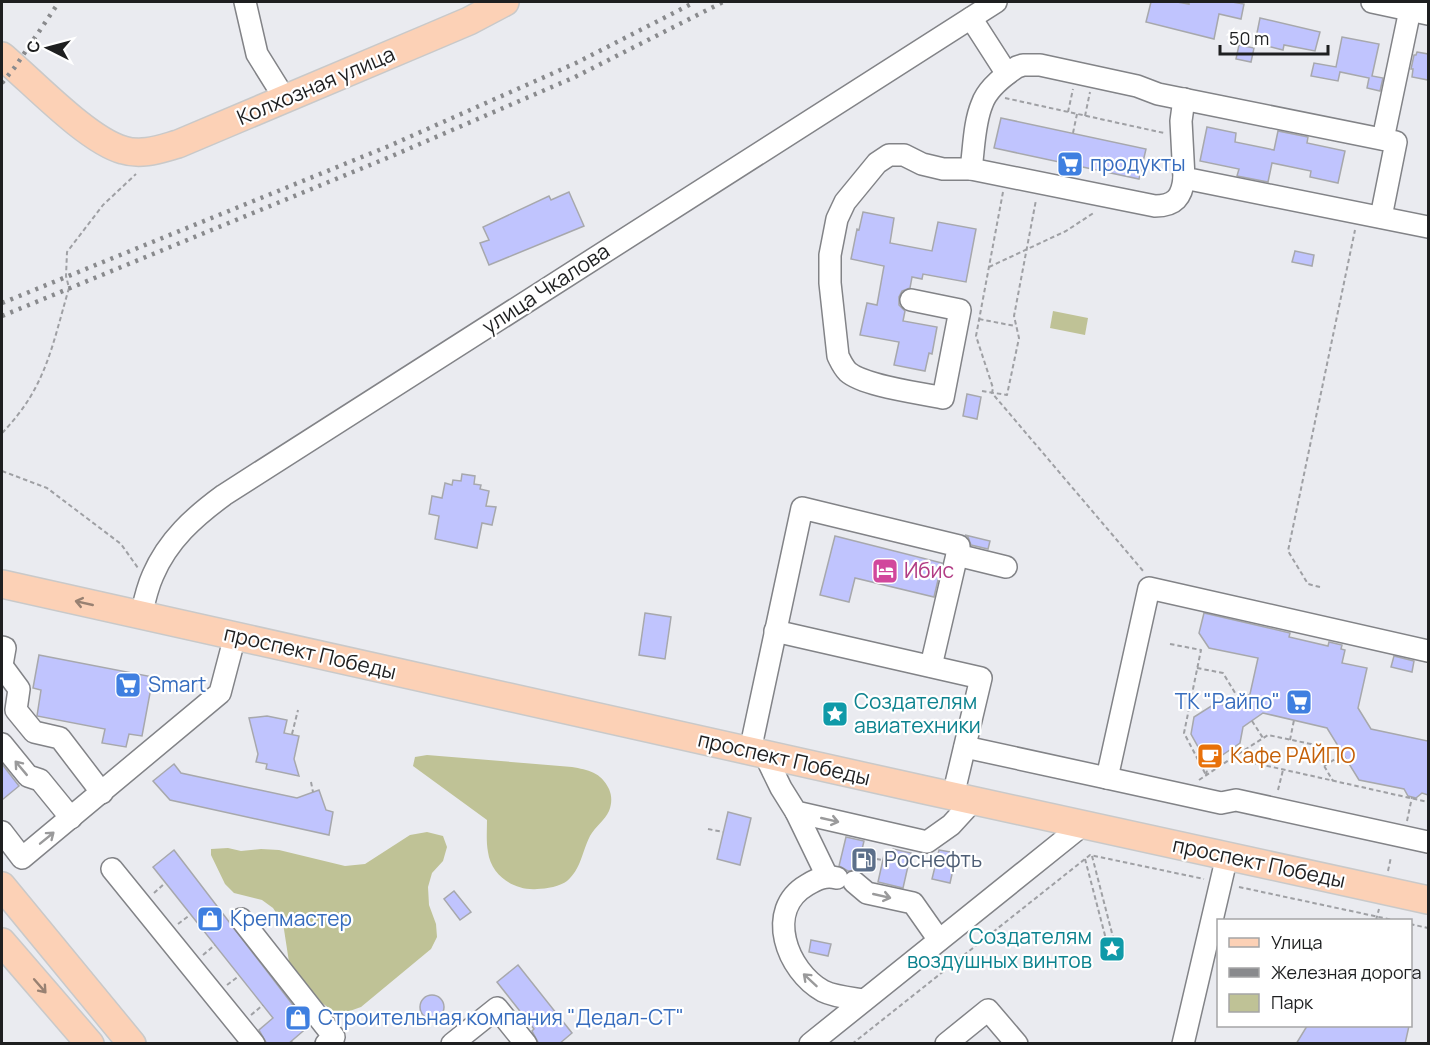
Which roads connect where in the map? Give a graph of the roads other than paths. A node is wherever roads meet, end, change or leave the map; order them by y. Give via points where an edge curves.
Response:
1 (245, 2) edge
2 (505, 2) edge
3 (996, 2) edge
4 (1372, 2) edge
5 (1419, 12) edge
6 (971, 18) junction
7 (2, 56) edge
8 (1007, 74) junction
9 (285, 99) junction
10 (1184, 99) junction
11 (1383, 139) junction
12 (971, 169) junction
13 (1184, 178) junction
14 (1381, 217) junction
15 (1428, 227) edge
16 (911, 300) dead end
17 (957, 555) junction
18 (1006, 567) dead end
19 (2, 584) edge
20 (141, 616) junction
21 (775, 631) junction
22 (234, 636) junction
23 (2, 647) edge
24 (1428, 651) edge
25 (2, 666) edge
26 (930, 666) junction
27 (2, 744) edge
28 (965, 747) junction
29 (758, 753) junction
30 (1107, 778) junction
31 (102, 793) junction
32 (963, 799) junction
33 (796, 812) junction
34 (71, 818) junction
35 (1084, 824) junction
36 (2, 832) edge
37 (1428, 842) edge
38 (1227, 856) junction
39 (112, 869) dead end
40 (839, 878) junction
41 (2, 886) edge
42 (1428, 900) edge
43 (2, 909) edge
44 (241, 919) dead end
45 (939, 940) junction
46 (2, 942) edge
47 (864, 1000) junction
48 (90, 1044) edge
49 (113, 1044) edge
50 (132, 1044) edge
51 (254, 1044) edge
52 (326, 1044) edge
53 (452, 1044) edge
54 (526, 1044) edge
55 (810, 1044) edge
56 (946, 1044) edge
57 (1017, 1044) edge
58 (1183, 1044) edge

1 - 9 street via 257,54
2 - 9 main road, Колхозная улица
3 - 6 street, улица Чкалова
4 - 5 street
5 - 11 street
6 - 8 street
6 - 20 street, улица Чкалова via 224,495 174,537 152,576
7 - 9 main road, Колхозная улица via 82,125 122,150 147,152 178,144
8 - 10 street via 1030,64
8 - 12 street via 982,103
10 - 11 street
10 - 13 street
11 - 14 street via 1396,142
12 - 13 street via 1155,206 1178,200
12 - 16 street via 943,169 904,155 883,158 840,209 831,255 836,344 843,366 868,382 943,398 960,310
13 - 14 street
14 - 15 street
17 - 18 street
17 - 21 street via 959,546 802,508
17 - 26 street
20 -> 19 main road, проспект Победы
20 - 22 main road, проспект Победы
21 - 26 street
21 - 29 street
22 - 29 main road, проспект Победы
22 - 31 street via 220,693
23 - 25 street
24 - 30 street via 1149,588
25 - 31 street via 19,689 15,710 34,732 60,738
26 - 28 street via 981,678
34 -> 27 street via 40,780 28,776
28 - 30 street
28 - 32 street
29 - 32 main road, проспект Победы
29 - 33 street
30 - 37 street via 1221,803 1236,800
31 - 34 street
33 -> 32 street via 927,842 951,825
32 - 35 main road, проспект Победы
33 - 40 street
36 -> 34 street via 22,858
35 - 38 main road, проспект Победы
35 - 45 street
38 - 42 main road, проспект Победы
38 - 58 street
39 - 51 street
40 -> 45 street via 867,893 913,903
47 -> 40 street via 834,994 813,984 788,948 783,922 785,908 798,890
41 - 50 main road
43 - 49 main road
44 - 52 street via 334,1037
45 - 47 street
46 -> 48 main road
47 - 55 street
53 - 54 street via 497,1008
56 - 57 street via 988,1010

